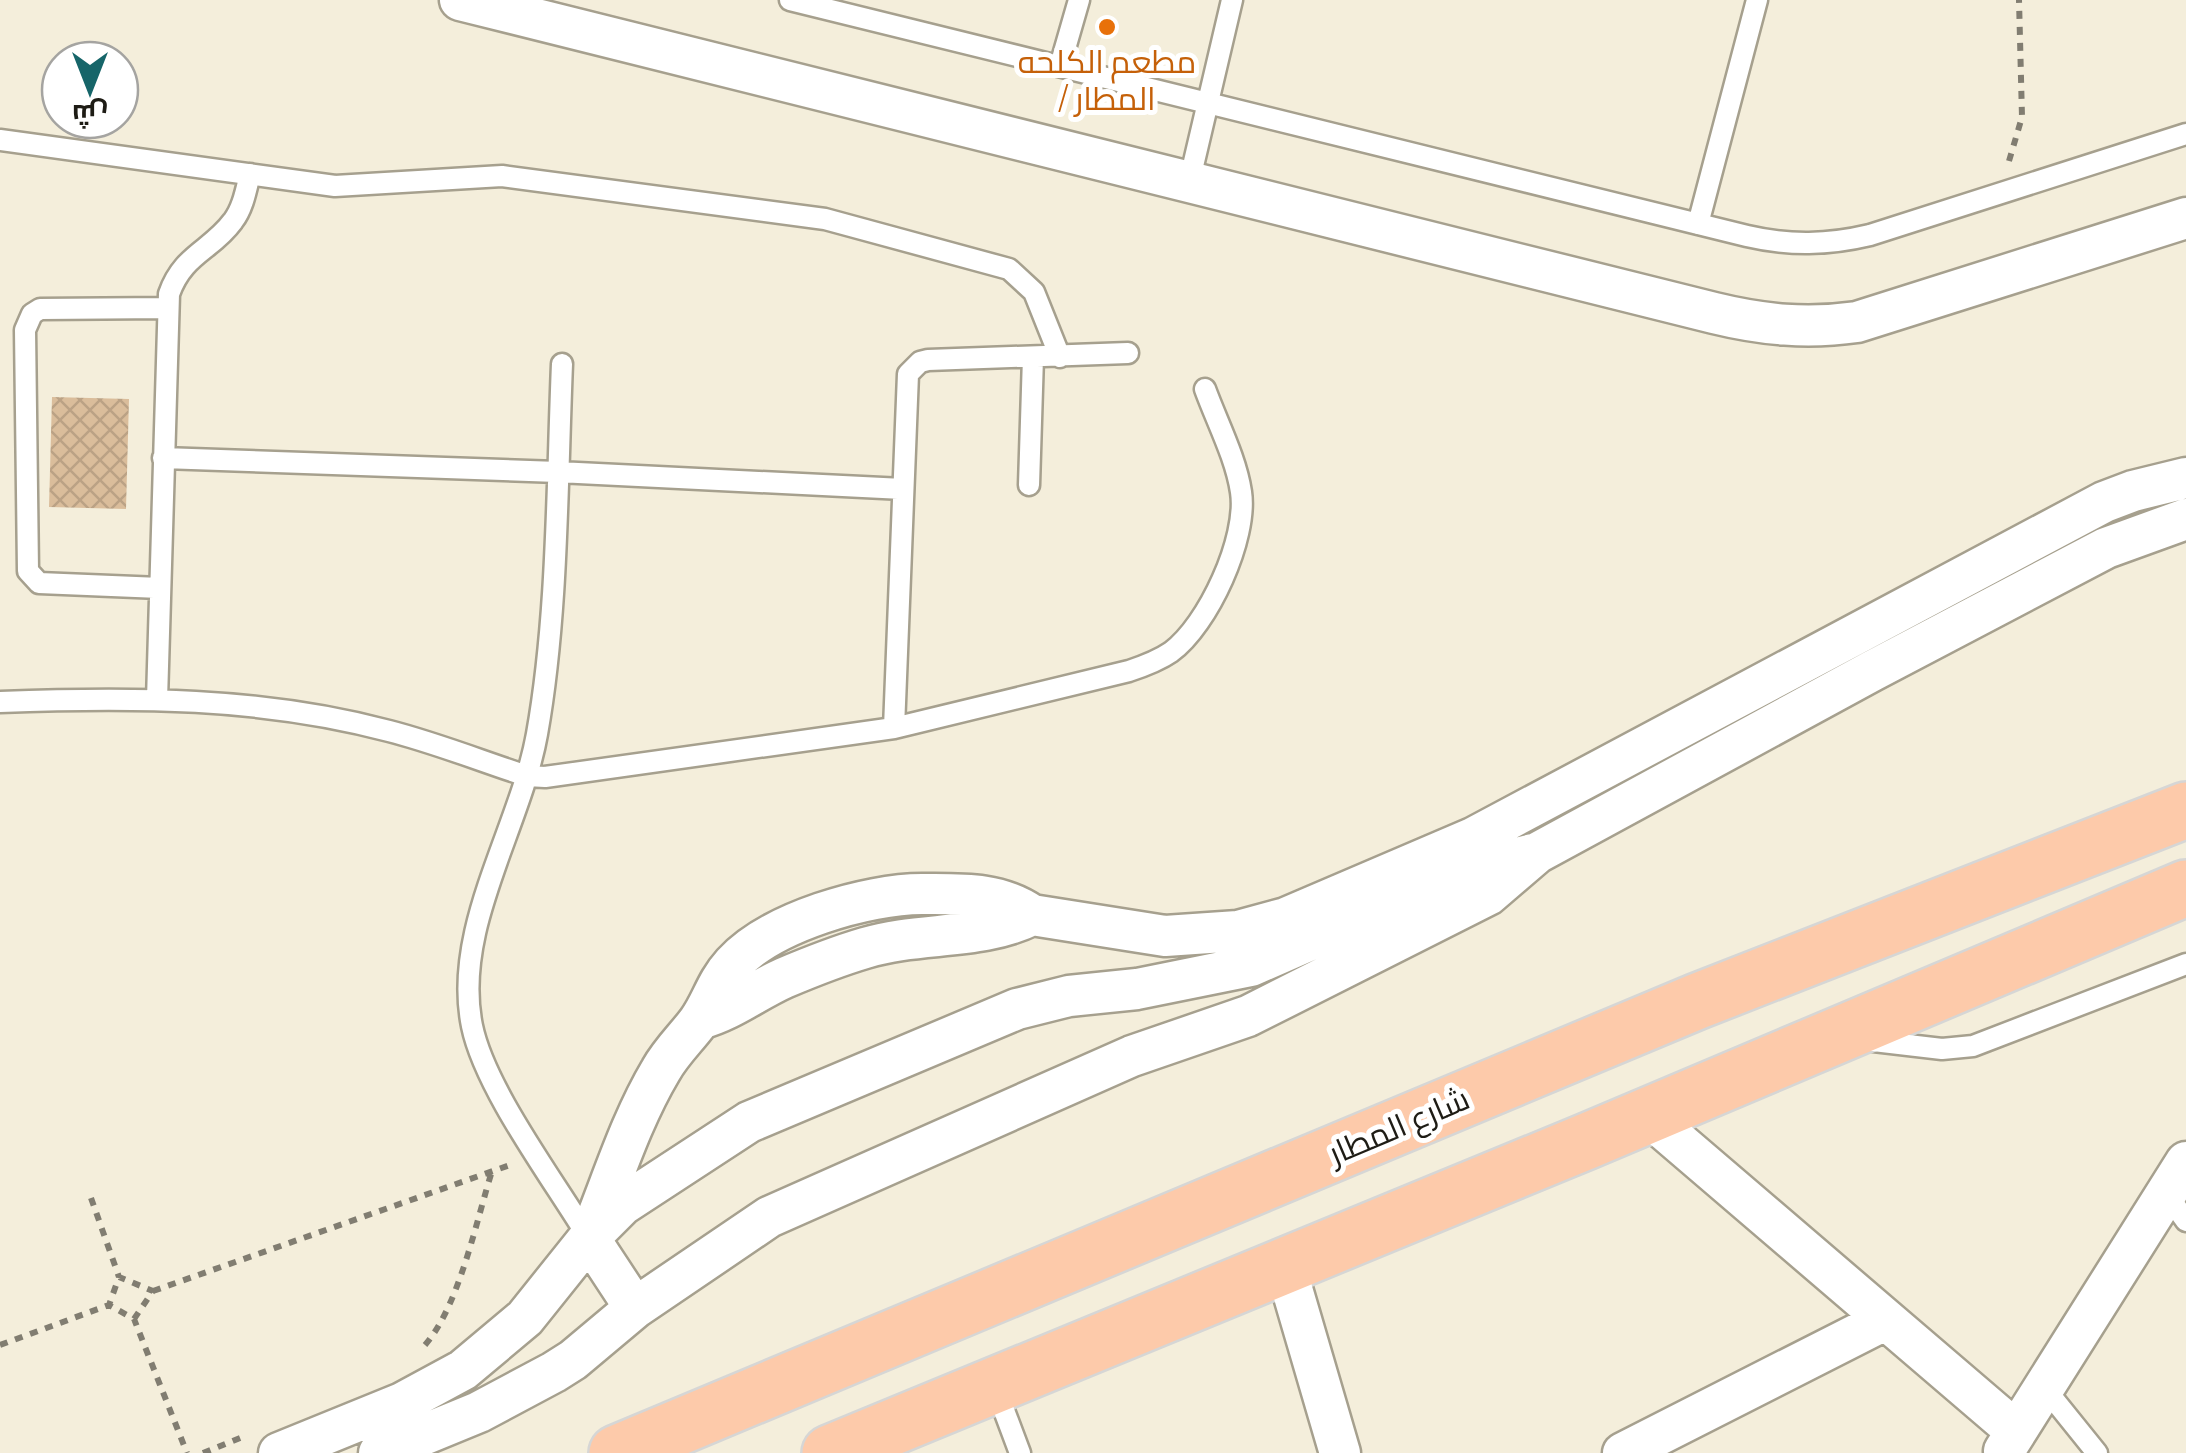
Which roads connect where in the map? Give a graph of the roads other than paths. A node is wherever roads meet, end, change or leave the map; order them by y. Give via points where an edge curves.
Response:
1 (460, 0) edge
2 (790, 0) edge
3 (1079, 0) edge
4 (1232, 0) edge
5 (1757, 0) edge
6 (1060, 66) junction
7 (1208, 101) junction
8 (2186, 134) edge
9 (0, 140) edge
10 (250, 174) junction
11 (1189, 183) junction
12 (2186, 218) edge
13 (1698, 224) junction
14 (166, 308) junction
15 (1128, 353) dead end
16 (1060, 356) junction
17 (1033, 357) junction
18 (562, 364) dead end
19 (1205, 390) dead end
20 (163, 458) junction
21 (558, 472) junction
22 (2186, 478) edge
23 (1029, 485) dead end
24 (903, 489) junction
25 (2186, 519) edge
26 (160, 588) junction
27 (158, 700) junction
28 (0, 702) edge
29 (894, 728) junction
30 (528, 776) junction
31 (2186, 810) edge
32 (1538, 853) junction
33 (2186, 888) edge
34 (2186, 964) edge
35 (1137, 988) junction
36 (1698, 1001) junction
37 (1834, 1036) junction
38 (1153, 1048) junction
39 (1552, 1062) junction
40 (1740, 1074) junction
41 (1647, 1115) junction
42 (1585, 1142) junction
43 (2179, 1192) edge
44 (590, 1238) junction
45 (1285, 1266) junction
46 (635, 1308) junction
47 (1885, 1320) junction
48 (994, 1385) junction
49 (2043, 1386) junction
50 (267, 1442) edge
51 (2009, 1442) edge
52 (379, 1453) edge
53 (618, 1453) edge
54 (830, 1453) edge
55 (1020, 1453) edge
56 (1340, 1453) edge
57 (1623, 1453) edge
58 (2098, 1453) edge

1 - 11 street
2 - 6 lane
3 - 6 lane
4 - 7 lane
5 - 13 lane
6 - 7 lane
7 - 11 lane
7 - 13 lane
8 - 13 lane via 1870,235 1821,244 1772,242
9 - 10 lane
10 - 14 lane via 239,212 182,267
10 - 16 lane via 334,186 502,176 825,219 1009,269 1034,292
11 - 12 street via 1785,327 1857,322
14 - 20 lane
14 - 26 lane via 40,309 26,330 28,572 39,584
15 - 16 lane
16 - 17 lane
17 - 23 lane
17 - 24 lane via 928,360 912,367
18 - 21 lane
19 - 29 lane via 1235,469 1243,512 1234,554 1191,633 1141,668
20 - 21 lane
20 - 26 lane
21 - 24 lane
21 - 30 lane via 547,664
22 - 44 street via 2104,502 1473,838 1286,918 1238,931 1165,936 1032,915 994,930 865,948 782,979 700,1019 672,1054 648,1094
24 - 29 lane
25 - 32 street via 2106,548
26 - 27 lane
27 - 28 lane
27 - 30 lane via 346,721
29 - 30 lane via 564,777
30 - 44 lane via 473,938 468,998 480,1056 493,1082
31 - 36 main road, شارع المطار
32 - 35 street via 1472,868 1252,966
32 - 38 street via 1471,904 1248,1016
33 - 37 main road
34 - 37 lane via 1973,1046 1942,1049
35 - 38 street
35 - 44 street via 1017,1010 749,1122 622,1206
36 - 39 main road, شارع المطار
36 - 40 main road via 1686,1030 1697,1060 1724,1075
37 - 40 main road
38 - 46 street via 769,1217
39 - 42 main road via 1580,1068 1597,1090 1599,1118
39 - 53 main road, شارع المطار
40 - 41 main road
41 - 42 main road
41 - 47 street
42 - 45 main road
43 - 49 street
44 - 46 street
44 - 50 street via 525,1318 463,1370 402,1403
45 - 48 main road
45 - 56 street
46 - 52 street via 532,1385
47 - 51 street
47 - 57 street
48 - 54 main road
48 - 55 lane
49 - 51 street
49 - 58 lane

